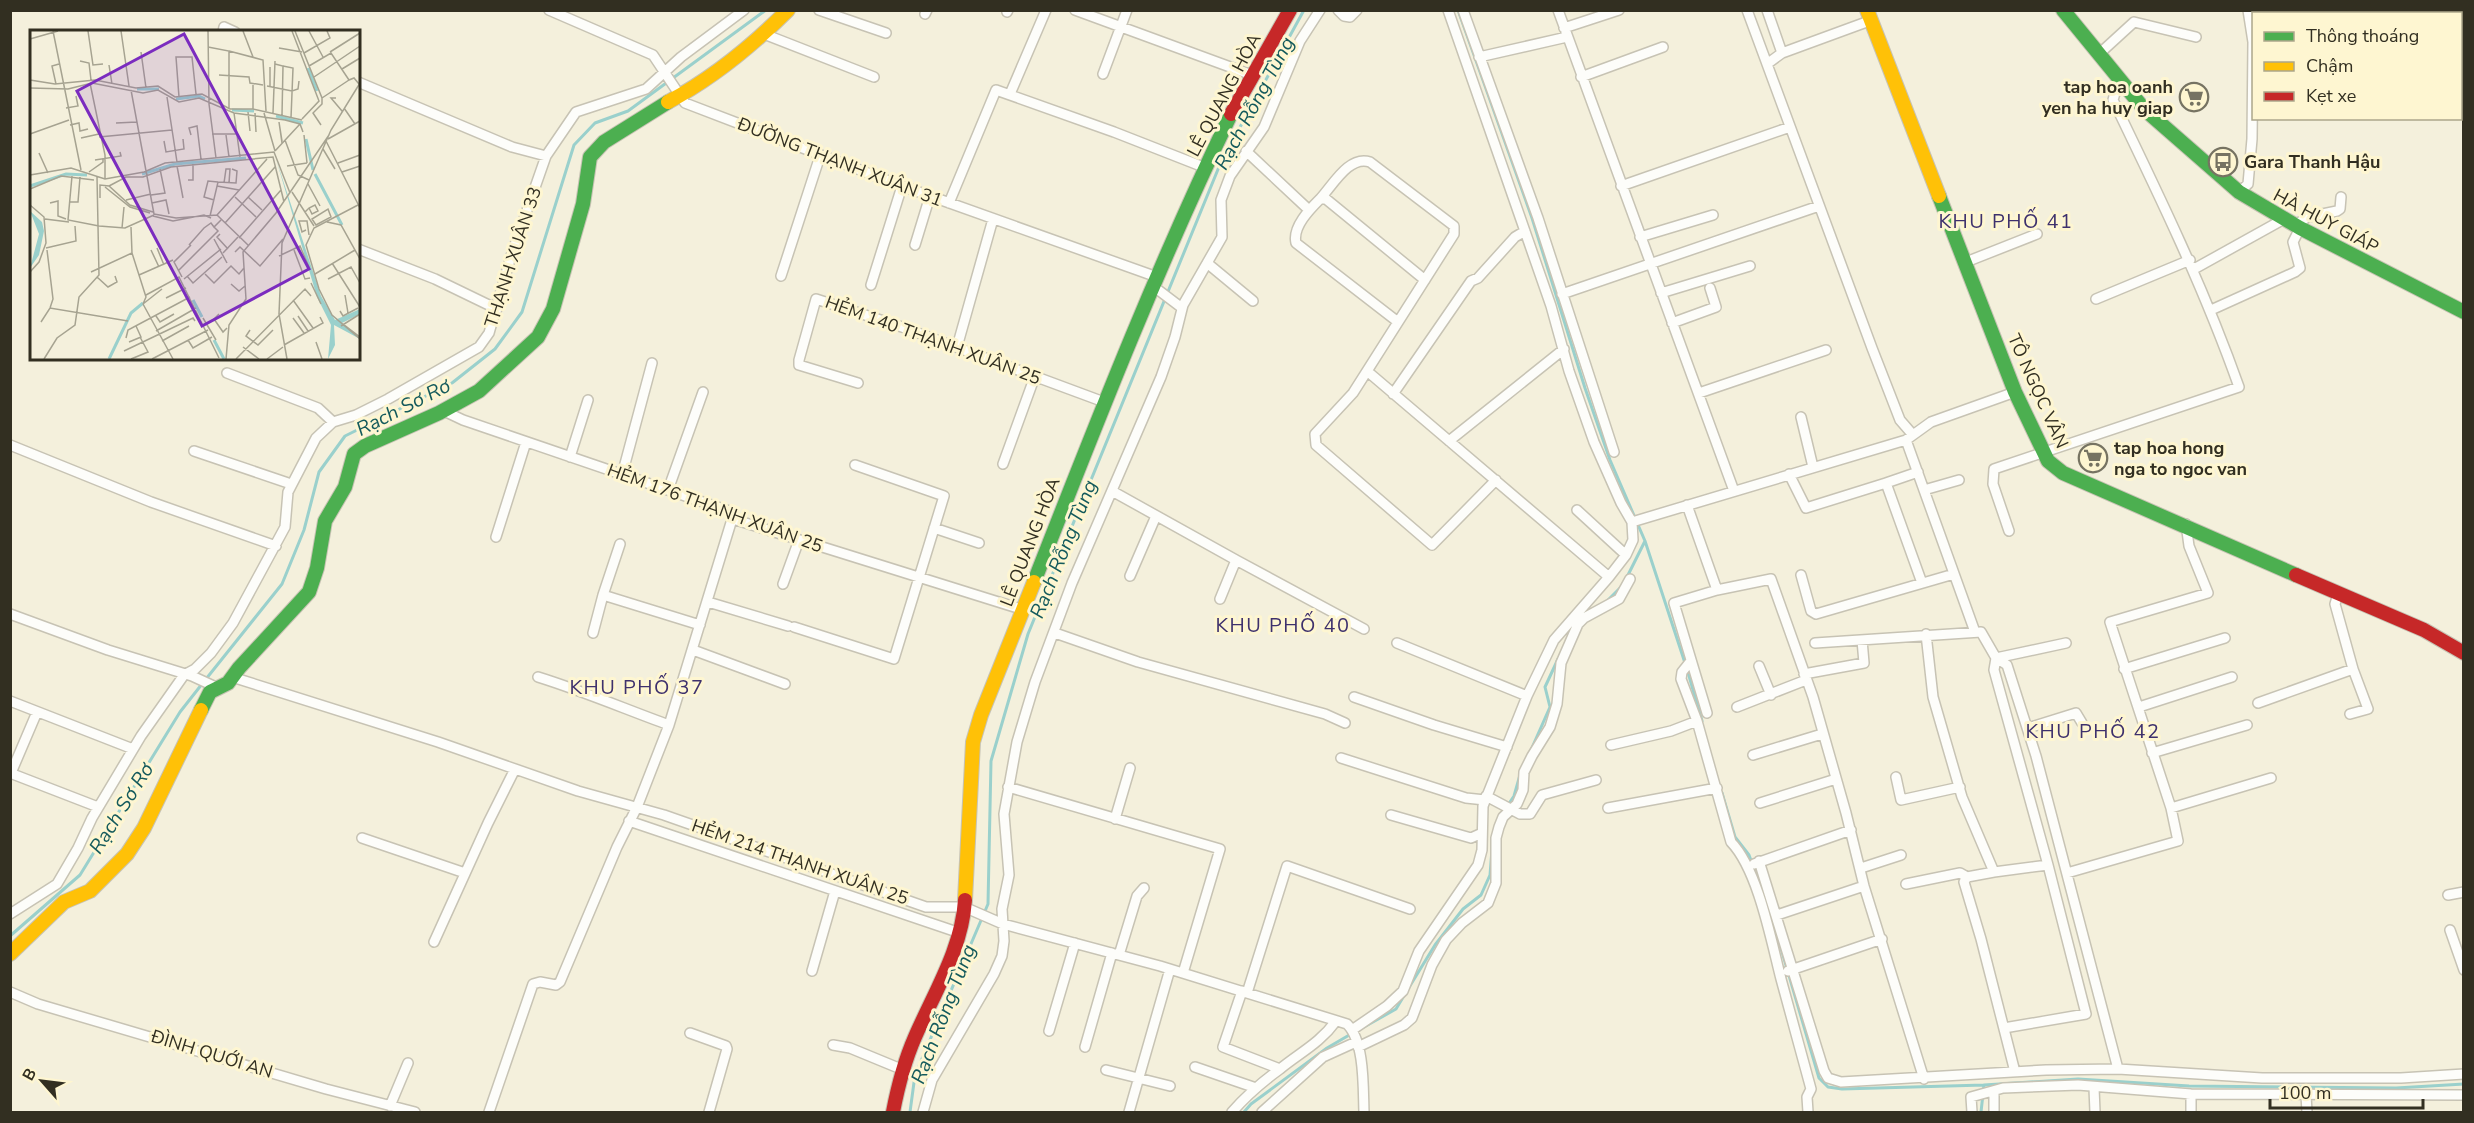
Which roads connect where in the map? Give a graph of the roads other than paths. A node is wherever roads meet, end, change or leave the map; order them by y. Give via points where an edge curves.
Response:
1 (549, 10) edge
2 (744, 10) edge
3 (788, 10) edge
4 (819, 10) edge
5 (1046, 10) edge
6 (1075, 10) edge
7 (1127, 10) edge
8 (1290, 10) edge
9 (1320, 10) edge
10 (1357, 10) edge
11 (1448, 10) edge
12 (1463, 10) edge
13 (1558, 10) edge
14 (1619, 10) edge
15 (1747, 10) edge
16 (1767, 10) edge
17 (2063, 10) edge
18 (2248, 10) edge
19 (1341, 13) edge
20 (1870, 15) edge
21 (1120, 27) junction
22 (1565, 32) junction
23 (886, 33) dead end
24 (764, 34) junction
25 (2252, 36) edge
26 (2196, 37) dead end
27 (1664, 47) dead end
28 (2099, 54) junction
29 (1781, 55) junction
30 (1479, 57) junction
31 (1768, 63) junction
32 (666, 73) junction
33 (1103, 74) dead end
34 (1252, 75) junction
35 (874, 77) dead end
36 (1581, 77) junction
37 (2119, 78) junction
38 (360, 83) edge
39 (1010, 94) junction
40 (679, 96) junction
41 (2252, 120) edge
42 (1790, 127) junction
43 (1246, 151) junction
44 (546, 156) junction
45 (820, 156) junction
46 (1206, 168) junction
47 (902, 186) junction
48 (1622, 186) junction
49 (2239, 192) junction
50 (930, 196) junction
51 (2341, 197) dead end
52 (1320, 199) junction
53 (949, 203) junction
54 (1819, 206) junction
55 (1309, 210) junction
56 (1713, 215) dead end
57 (993, 219) junction
58 (2293, 224) junction
59 (1525, 231) junction
60 (2037, 234) dead end
61 (1640, 237) junction
62 (915, 245) dead end
63 (360, 250) edge
64 (1966, 262) junction
65 (1207, 263) junction
66 (2192, 264) junction
67 (1650, 265) junction
68 (1750, 266) dead end
69 (781, 276) dead end
70 (1425, 280) junction
71 (871, 285) dead end
72 (1157, 285) junction
73 (1710, 288) dead end
74 (1661, 293) junction
75 (1562, 294) junction
76 (2096, 299) dead end
77 (1253, 301) dead end
78 (1179, 306) junction
79 (497, 309) junction
80 (2211, 310) junction
81 (2463, 312) edge
82 (1398, 322) junction
83 (1672, 322) junction
84 (1568, 343) junction
85 (957, 348) junction
86 (1826, 350) dead end
87 (652, 363) dead end
88 (1367, 371) junction
89 (227, 374) dead end
90 (1035, 376) junction
91 (858, 383) dead end
92 (703, 392) dead end
93 (2015, 392) junction
94 (1699, 393) junction
95 (1393, 394) junction
96 (588, 400) dead end
97 (1104, 402) junction
98 (444, 411) junction
99 (1801, 417) dead end
100 (333, 422) junction
101 (1910, 437) junction
102 (1449, 441) junction
103 (526, 442) junction
104 (10, 445) edge
105 (194, 451) dead end
106 (1614, 452) dead end
107 (2045, 454) junction
108 (570, 457) junction
109 (1003, 464) dead end
110 (855, 465) dead end
111 (1813, 467) junction
112 (1918, 472) junction
113 (1789, 474) junction
114 (622, 475) junction
115 (1496, 480) junction
116 (1959, 480) dead end
117 (1886, 483) junction
118 (291, 484) junction
119 (1929, 489) junction
120 (668, 490) junction
121 (1112, 491) junction
122 (1734, 492) junction
123 (1687, 505) junction
124 (1576, 510) dead end
125 (733, 516) junction
126 (1156, 516) junction
127 (1633, 522) junction
128 (2186, 524) junction
129 (934, 528) junction
130 (2009, 531) dead end
131 (496, 537) dead end
132 (799, 540) junction
133 (979, 543) dead end
134 (620, 544) dead end
135 (276, 546) junction
136 (1626, 555) junction
137 (1236, 560) junction
138 (1954, 574) junction
139 (1801, 575) dead end
140 (1130, 576) dead end
141 (1610, 577) junction
142 (919, 578) junction
143 (1630, 579) dead end
144 (1922, 583) junction
145 (783, 584) dead end
146 (1717, 590) junction
147 (2338, 594) junction
148 (603, 595) junction
149 (1220, 598) dead end
150 (708, 602) junction
151 (1024, 610) junction
152 (10, 614) edge
153 (700, 625) junction
154 (1364, 629) dead end
155 (1975, 632) junction
156 (592, 633) dead end
157 (1055, 633) junction
158 (1926, 634) junction
159 (2225, 638) dead end
160 (1862, 640) junction
161 (1397, 643) dead end
162 (1815, 643) dead end
163 (2066, 643) dead end
164 (693, 650) junction
165 (2463, 653) edge
166 (1996, 658) junction
167 (1687, 666) junction
168 (1759, 666) dead end
169 (2124, 669) junction
170 (2353, 669) junction
171 (188, 676) junction
172 (232, 677) junction
173 (538, 677) dead end
174 (1805, 677) junction
175 (2232, 677) dead end
176 (784, 684) dead end
177 (215, 687) junction
178 (1771, 695) junction
179 (1527, 696) junction
180 (1354, 697) dead end
181 (10, 701) edge
182 (2258, 703) dead end
183 (1737, 707) dead end
184 (2139, 707) junction
185 (37, 712) junction
186 (1707, 713) dead end
187 (2350, 714) dead end
188 (1697, 721) junction
189 (1345, 723) dead end
190 (2082, 723) dead end
191 (669, 725) junction
192 (2247, 725) dead end
193 (2028, 728) junction
194 (1822, 734) junction
195 (1611, 745) dead end
196 (1507, 747) junction
197 (133, 749) junction
198 (2152, 753) junction
199 (1753, 755) dead end
200 (1341, 758) dead end
201 (1130, 768) dead end
202 (515, 770) junction
203 (11, 773) edge
204 (1896, 777) dead end
205 (2271, 778) dead end
206 (1836, 779) junction
207 (1596, 780) dead end
208 (1960, 787) junction
209 (1008, 788) junction
210 (1717, 788) junction
211 (1488, 798) junction
212 (1760, 802) dead end
213 (98, 807) junction
214 (637, 807) junction
215 (1608, 808) dead end
216 (2171, 808) junction
217 (1510, 809) junction
218 (1392, 814) dead end
219 (1115, 819) junction
220 (629, 821) junction
221 (1851, 830) junction
222 (1482, 833) junction
223 (362, 837) dead end
224 (1901, 855) dead end
225 (1753, 864) junction
226 (2048, 865) junction
227 (1861, 868) junction
228 (1994, 872) junction
229 (465, 873) junction
230 (2067, 873) junction
231 (1968, 877) junction
232 (1906, 884) dead end
233 (1864, 886) junction
234 (1144, 888) dead end
235 (835, 891) junction
236 (2463, 892) edge
237 (2448, 895) dead end
238 (1410, 909) dead end
239 (966, 911) junction
240 (10, 914) edge
241 (1777, 915) junction
242 (1000, 923) junction
243 (2450, 930) dead end
244 (960, 933) junction
245 (1882, 939) junction
246 (434, 942) dead end
247 (1075, 943) junction
248 (10, 954) edge
249 (1115, 954) junction
250 (1170, 969) junction
251 (1793, 970) junction
252 (2463, 970) edge
253 (812, 971) dead end
254 (1183, 973) junction
255 (1780, 974) junction
256 (10, 992) edge
257 (1244, 992) junction
258 (1336, 1021) junction
259 (2004, 1028) junction
260 (1049, 1031) dead end
261 (690, 1033) dead end
262 (1355, 1039) junction
263 (833, 1045) dead end
264 (1085, 1047) dead end
265 (408, 1063) dead end
266 (1195, 1067) dead end
267 (901, 1069) junction
268 (1280, 1069) junction
269 (2118, 1069) junction
270 (1106, 1070) dead end
271 (2015, 1072) junction
272 (2463, 1074) edge
273 (1137, 1078) junction
274 (1924, 1079) junction
275 (1170, 1086) dead end
276 (1256, 1088) junction
277 (2094, 1088) junction
278 (1994, 1092) junction
279 (2191, 1094) junction
280 (2306, 1095) junction
281 (2463, 1095) edge
282 (393, 1109) edge
283 (416, 1113) edge
284 (489, 1113) edge
285 (709, 1113) edge
286 (893, 1113) edge
287 (923, 1113) edge
288 (1129, 1113) edge
289 (1232, 1113) edge
290 (1262, 1113) edge
291 (1364, 1113) edge
292 (1808, 1113) edge
293 (1972, 1113) edge
294 (1994, 1113) edge
295 (2095, 1113) edge
296 (2191, 1113) edge
297 (2307, 1113) edge

1 - 32 street via 653,55
2 - 32 street, THẠNH XUÂN 33 via 681,57
3 - 24 street
4 - 23 street
5 - 39 street
6 - 21 street
7 - 21 street
8 - 34 street, LÊ QUANG HÒA
9 - 43 street via 1300,41 1264,127
10 - 19 street via 1350,17
11 - 59 street
12 - 30 street
13 - 22 street
14 - 22 street
15 - 31 street
16 - 29 street
17 - 28 street, HÀ HUY GIÁP
18 - 25 street
20 - 29 street
20 - 64 street, TÔ NGỌC VÂN
21 - 33 street
21 - 34 street
22 - 30 street
22 - 36 street
24 - 35 street
24 - 40 street via 701,84
26 - 28 street via 2134,22
27 - 36 street
28 - 37 street, HÀ HUY GIÁP
29 - 31 street
30 - 75 street
31 - 42 street
32 - 40 street
32 - 44 street, THẠNH XUÂN 33 via 646,89 576,112
34 - 46 street, LÊ QUANG HÒA
36 - 48 street
37 - 49 street, HÀ HUY GIÁP via 2144,109
37 - 66 street via 2113,100
38 - 44 street via 512,147
39 - 46 street
39 - 53 street via 996,90
40 - 45 street, ĐƯỜNG THẠNH XUÂN 31 via 685,103
40 - 98 street via 604,142 590,157 583,204 545,327 514,362 479,391
41 - 49 street via 2248,184
42 - 48 street
42 - 54 street
43 - 55 street
43 - 65 street via 1221,200 1222,237
44 - 79 street, THẠNH XUÂN 33
45 - 47 street, ĐƯỜNG THẠNH XUÂN 31
45 - 69 street
46 - 72 street, LÊ QUANG HÒA
47 - 50 street, ĐƯỜNG THẠNH XUÂN 31
47 - 71 street
48 - 61 street
49 - 58 street, HÀ HUY GIÁP
50 - 53 street, ĐƯỜNG THẠNH XUÂN 31
50 - 62 street
51 - 58 street via 2337,211
52 - 55 street
52 - 70 street via 1326,199
52 - 70 street via 1352,163 1362,159 1449,220 1454,234
53 - 57 street, ĐƯỜNG THẠNH XUÂN 31
54 - 67 street
54 - 101 street via 1900,420
55 - 82 street via 1296,232 1296,243
56 - 61 street
57 - 72 street, ĐƯỜNG THẠNH XUÂN 31
57 - 85 street
58 - 66 street
58 - 80 street via 2300,268
58 - 81 street, HÀ HUY GIÁP
59 - 84 street
59 - 95 street via 1471,281
60 - 64 street
61 - 67 street
63 - 79 street
64 - 93 street, TÔ NGỌC VÂN
65 - 77 street
65 - 78 street
66 - 76 street
66 - 80 street
67 - 74 street
67 - 75 street
68 - 74 street
70 - 82 street
72 - 78 street, ĐƯỜNG THẠNH XUÂN 31
72 - 97 street, LÊ QUANG HÒA
73 - 83 street via 1716,307
74 - 83 street
75 - 84 street
78 - 121 street via 1175,337 1161,377
79 - 100 street, THẠNH XUÂN 33 via 489,333 479,347 388,399
80 - 107 street via 2239,387
82 - 88 street
83 - 94 street
84 - 102 street
84 - 106 street
84 - 127 street via 1594,442 1620,503
85 - 90 street, HẺM 140 THẠNH XUÂN 25
85 - 91 street, HẺM 140 THẠNH XUÂN 25 via 816,298 799,365
86 - 94 street
87 - 114 street
88 - 95 street
88 - 115 street via 1353,393 1315,434 1316,445 1432,544
89 - 100 street via 318,408
90 - 97 street, HẺM 140 THẠNH XUÂN 25
90 - 109 street
92 - 120 street
93 - 101 street via 1930,422
93 - 107 street, TÔ NGỌC VÂN
94 - 122 street
95 - 102 street
96 - 108 street
97 - 151 street, LÊ QUANG HÒA
98 - 103 street, HẺM 176 THẠNH XUÂN 25
98 - 172 street via 354,453 345,487 325,521 309,592
99 - 111 street
100 - 118 street, THẠNH XUÂN 33 via 316,438
101 - 111 street
101 - 112 street
102 - 115 street
103 - 108 street, HẺM 176 THẠNH XUÂN 25
103 - 131 street
104 - 135 street via 151,502
105 - 118 street
107 - 128 street, TÔ NGỌC VÂN via 2063,472
107 - 130 street via 1994,469 1993,484
108 - 114 street, HẺM 176 THẠNH XUÂN 25
110 - 129 street via 944,496
111 - 113 street
112 - 117 street
112 - 119 street
113 - 117 street via 1806,508
113 - 122 street
114 - 120 street, HẺM 176 THẠNH XUÂN 25
115 - 141 street
116 - 119 street
117 - 144 street
118 - 135 street, THẠNH XUÂN 33 via 285,527
119 - 138 street
120 - 125 street, HẺM 176 THẠNH XUÂN 25 via 729,511
121 - 126 street
121 - 157 street
122 - 123 street
123 - 127 street
123 - 146 street
124 - 136 street
125 - 132 street, HẺM 176 THẠNH XUÂN 25
125 - 150 street
126 - 137 street
126 - 140 street
127 - 136 street via 1633,540
128 - 147 street, TÔ NGỌC VÂN
128 - 169 street via 2188,546 2208,593 2110,622
129 - 133 street
129 - 142 street
132 - 142 street, HẺM 176 THẠNH XUÂN 25
132 - 145 street
134 - 148 street
135 - 171 street, THẠNH XUÂN 33 via 233,623
136 - 141 street
137 - 149 street
137 - 154 street
138 - 144 street
138 - 155 street
139 - 144 street via 1811,611 1816,614
141 - 179 street via 1554,640
142 - 150 street via 894,659
142 - 151 street, HẺM 176 THẠNH XUÂN 25
143 - 217 street via 1619,599 1578,624 1561,663 1550,728 1524,772 1523,790
146 - 167 street via 1674,603
146 - 174 street via 1771,579
147 - 165 street, TÔ NGỌC VÂN via 2450,642
147 - 170 street via 2335,604
148 - 153 street
148 - 156 street
150 - 153 street
151 - 239 street, LÊ QUANG HÒA via 975,733
152 - 171 street
153 - 164 street
155 - 158 street
155 - 166 street via 1980,632
157 - 189 street via 1138,662
157 - 209 street via 1035,682
158 - 160 street
158 - 208 street via 1933,697
159 - 169 street
160 - 162 street
160 - 174 street via 1864,663
161 - 179 street
163 - 166 street
164 - 176 street
164 - 191 street
166 - 193 street via 2007,665
166 - 226 street via 1994,670
167 - 186 street via 1693,665
167 - 188 street via 1681,679
168 - 178 street
169 - 184 street
170 - 182 street
170 - 187 street via 2368,709
171 - 177 street
171 - 197 street, THẠNH XUÂN 33
172 - 177 street via 228,683
172 - 202 street, HẺM 214 THẠNH XUÂN 25
173 - 191 street
174 - 178 street
174 - 194 street
175 - 184 street
177 - 248 street via 127,854 90,891 64,902
178 - 183 street
179 - 196 street
180 - 196 street
181 - 185 street
184 - 198 street
185 - 197 street
185 - 203 street
188 - 195 street
188 - 210 street
190 - 193 street via 2076,713
191 - 214 street
192 - 198 street
193 - 230 street
194 - 199 street
194 - 206 street
196 - 211 street
197 - 213 street, THẠNH XUÂN 33
198 - 216 street
200 - 211 street via 1466,798
201 - 219 street
202 - 214 street, HẺM 214 THẠNH XUÂN 25
202 - 229 street
203 - 213 street
204 - 208 street via 1902,800
205 - 216 street
206 - 212 street
206 - 221 street
207 - 217 street via 1542,795 1530,813
208 - 228 street
209 - 219 street
209 - 242 street via 1004,814 1009,875
210 - 215 street
210 - 225 street via 1731,842
211 - 217 street
211 - 222 street
213 - 240 street, THẠNH XUÂN 33 via 57,884
214 - 220 street
214 - 239 street, HẺM 214 THẠNH XUÂN 25 via 926,907
216 - 230 street via 2178,841
217 - 262 street via 1499,827 1496,883 1488,903 1446,940 1432,964 1412,1018 1404,1025
218 - 222 street via 1471,838
219 - 254 street via 1220,849
220 - 235 street
220 - 284 street via 560,982 556,986 533,984
221 - 225 street
221 - 227 street
222 - 262 street via 1478,865 1419,951 1404,991
223 - 229 street
224 - 227 street
225 - 241 street
225 - 255 street
226 - 228 street
226 - 259 street via 2086,1014
227 - 233 street
228 - 231 street
229 - 246 street
230 - 269 street
231 - 232 street via 1960,873
231 - 259 street via 1964,882
233 - 241 street
233 - 245 street
234 - 249 street via 1137,896
235 - 244 street
235 - 253 street
236 - 237 street
238 - 257 street via 1287,866
239 - 242 street
239 - 244 street, LÊ QUANG HÒA
241 - 251 street
242 - 247 street
242 - 287 street via 1002,956 932,1080
243 - 252 street
244 - 267 street, LÊ QUANG HÒA
245 - 251 street
245 - 274 street
247 - 249 street
247 - 260 street
249 - 250 street
249 - 264 street
250 - 254 street
250 - 273 street
251 - 255 street
251 - 274 street via 1828,1078 1841,1082
254 - 257 street
255 - 292 street via 1811,1089
256 - 282 street, ĐÌNH QUỚI AN via 38,1004
257 - 258 street
257 - 268 street via 1222,1047
258 - 262 street via 1347,1024
258 - 268 street via 1324,1037
259 - 271 street
261 - 285 street via 727,1048
262 - 290 street via 1323,1058
262 - 291 street via 1362,1069
263 - 267 street
265 - 282 street
266 - 276 street
267 - 286 street, LÊ QUANG HÒA
268 - 276 street
269 - 271 street
269 - 272 street via 2262,1078
270 - 273 street
271 - 274 street
273 - 275 street
273 - 288 street
276 - 289 street
277 - 278 street via 2078,1085 2003,1088
277 - 279 street
277 - 295 street
278 - 293 street via 1971,1097
278 - 294 street
279 - 280 street
279 - 296 street
280 - 281 street
280 - 297 street
282 - 283 street, ĐÌNH QUỚI AN

